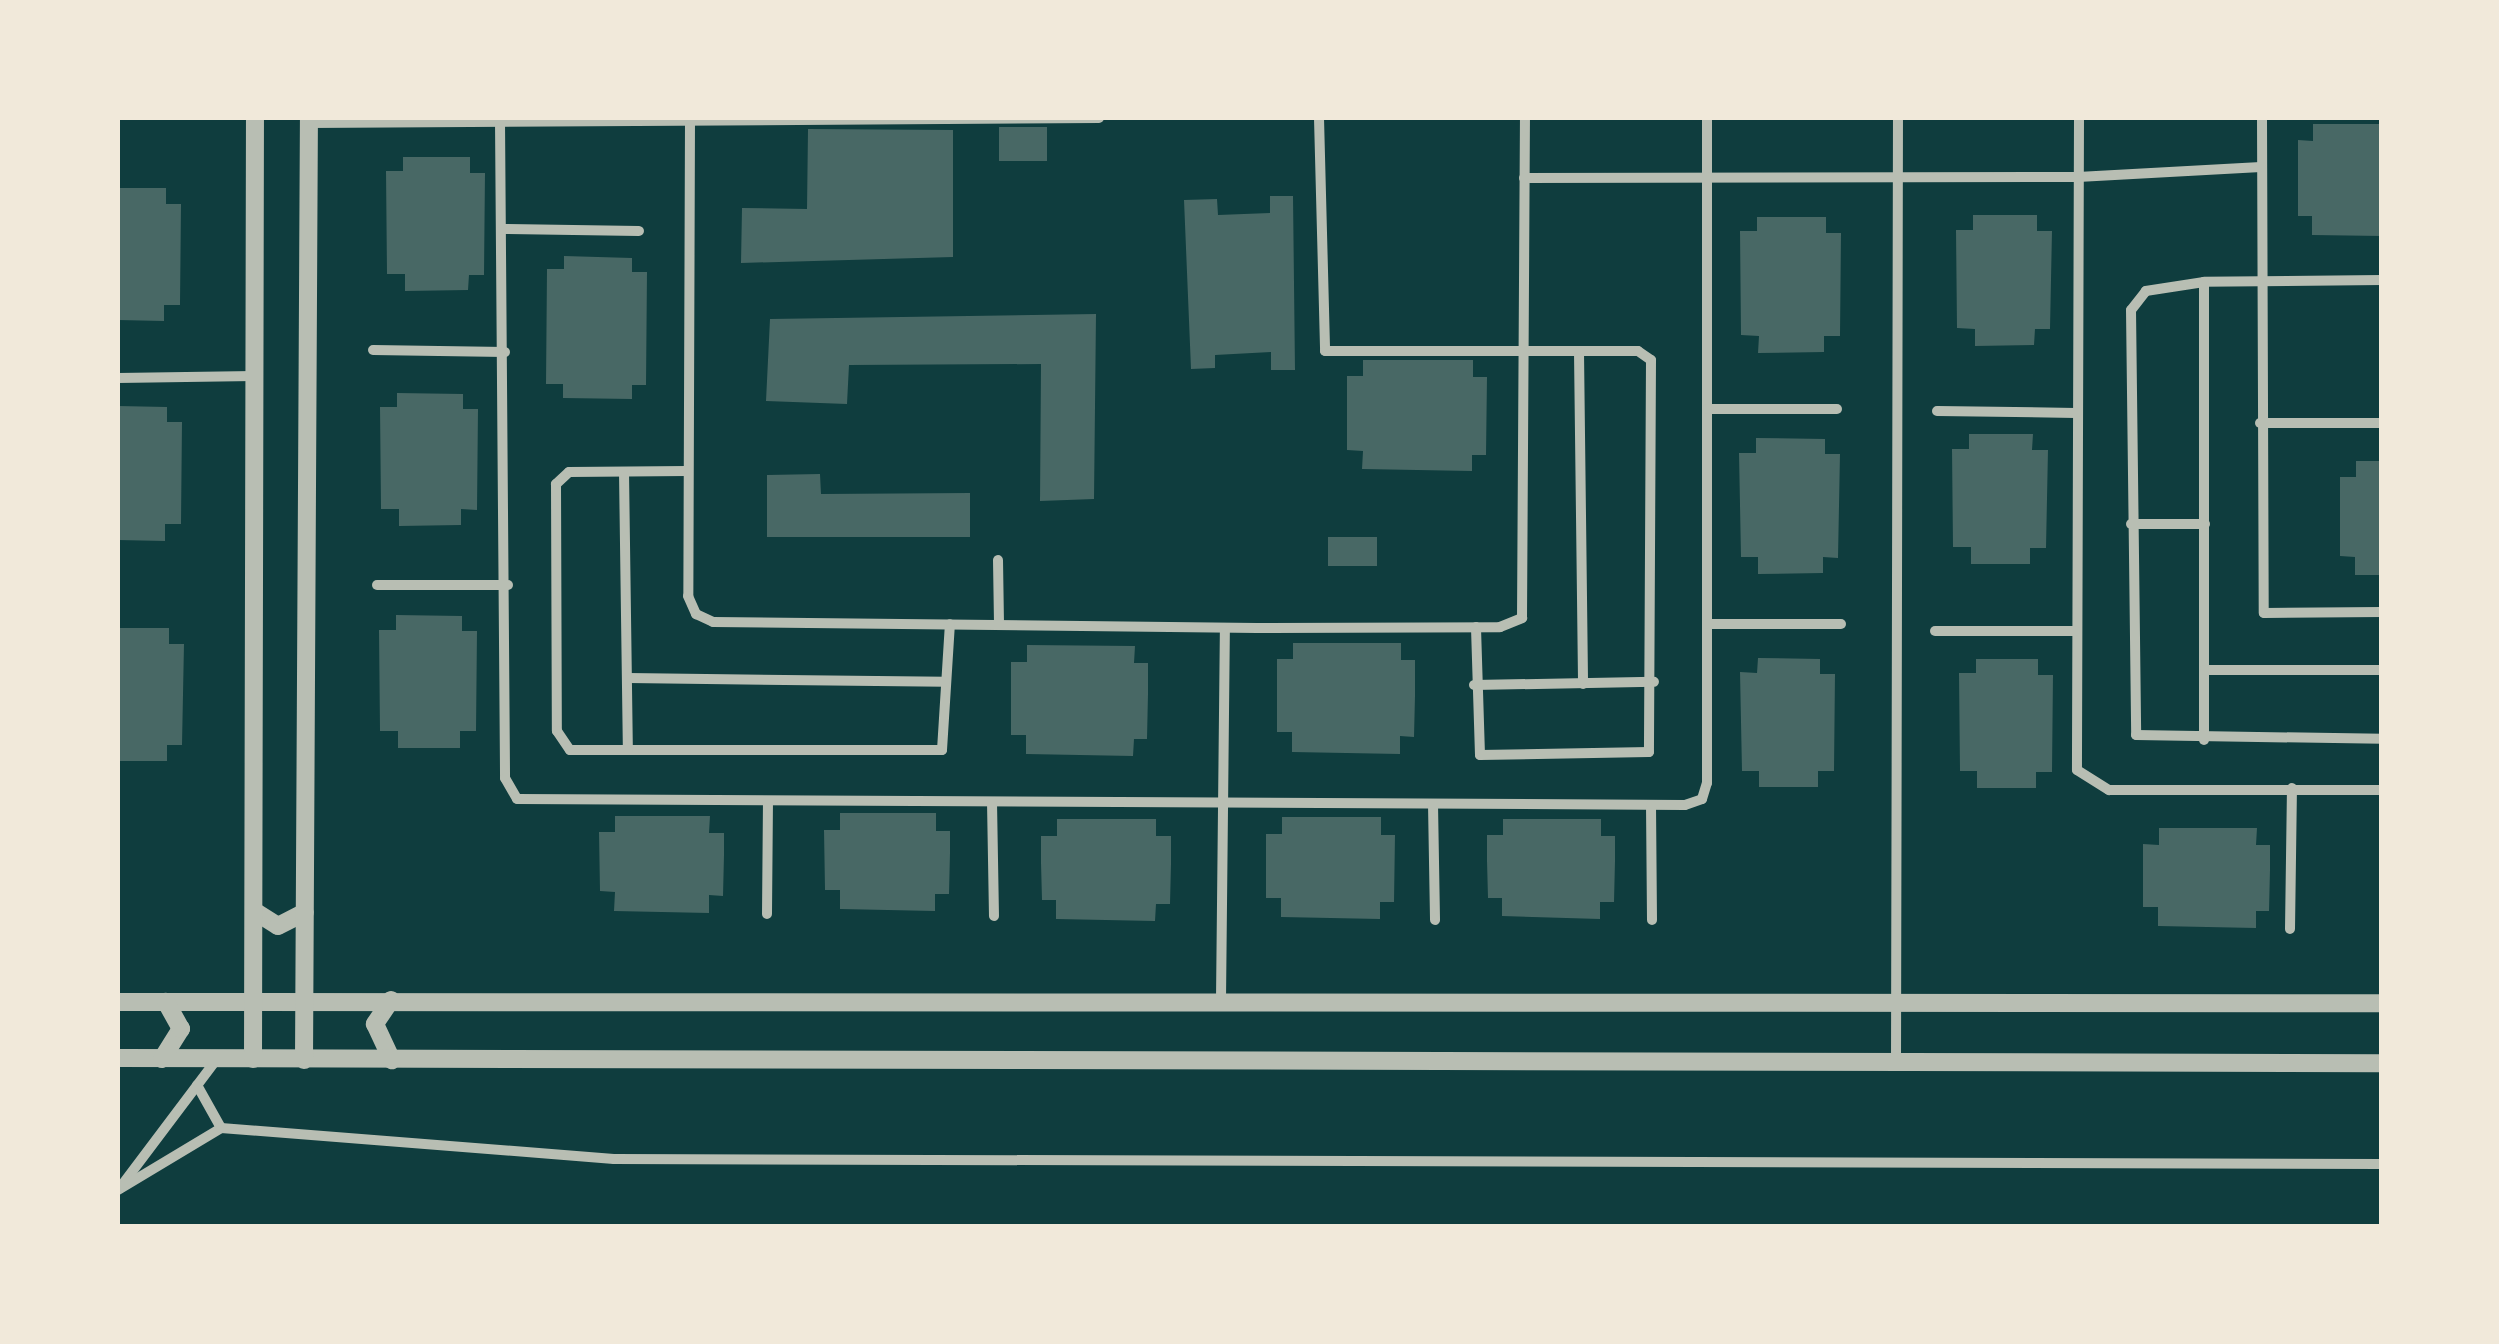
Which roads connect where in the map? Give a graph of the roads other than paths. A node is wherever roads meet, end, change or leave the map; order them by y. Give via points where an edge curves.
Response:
1 (255, 118) edge
2 (1099, 118) edge
3 (1319, 118) edge
4 (1524, 118) edge
5 (1706, 118) edge
6 (1898, 118) edge
7 (2078, 118) edge
8 (2262, 118) edge
9 (310, 120) edge
10 (690, 120) edge
11 (500, 121) junction
12 (2261, 166) junction
13 (1707, 176) junction
14 (1898, 177) junction
15 (2078, 177) junction
16 (1524, 178) junction
17 (503, 229) junction
18 (639, 231) dead end
19 (2262, 276) junction
20 (2382, 280) edge
21 (2204, 282) junction
22 (374, 350) dead end
23 (505, 352) junction
24 (1525, 352) junction
25 (1579, 352) junction
26 (254, 376) junction
27 (118, 378) edge
28 (1708, 409) junction
29 (1837, 409) dead end
30 (1937, 410) dead end
31 (2076, 413) junction
32 (2260, 423) junction
33 (2382, 423) edge
34 (687, 471) junction
35 (624, 472) junction
36 (2131, 524) junction
37 (2206, 524) junction
38 (998, 560) dead end
39 (377, 585) dead end
40 (508, 585) junction
41 (2382, 612) edge
42 (950, 624) junction
43 (999, 624) junction
44 (1708, 624) junction
45 (1840, 624) dead end
46 (1476, 627) junction
47 (1225, 628) junction
48 (1935, 631) dead end
49 (2075, 631) junction
50 (2204, 670) junction
51 (2382, 670) edge
52 (628, 678) junction
53 (945, 682) junction
54 (1654, 682) junction
55 (1583, 684) junction
56 (1474, 686) junction
57 (2204, 740) junction
58 (2382, 740) edge
59 (628, 750) junction
60 (2292, 788) junction
61 (2382, 790) edge
62 (768, 801) junction
63 (992, 802) junction
64 (1220, 803) junction
65 (1433, 804) junction
66 (1651, 805) junction
67 (254, 911) junction
68 (305, 912) junction
69 (767, 914) dead end
70 (994, 916) dead end
71 (1436, 920) dead end
72 (1652, 920) dead end
73 (2290, 930) dead end
74 (304, 1000) junction
75 (391, 1000) junction
76 (1221, 1000) junction
77 (254, 1001) junction
78 (118, 1002) edge
79 (166, 1002) junction
80 (2382, 1003) edge
81 (1897, 1008) junction
82 (118, 1058) edge
83 (162, 1058) junction
84 (216, 1059) junction
85 (254, 1059) junction
86 (304, 1060) junction
87 (392, 1060) junction
88 (2382, 1063) edge
89 (1896, 1065) junction
90 (196, 1086) junction
91 (222, 1128) junction
92 (2382, 1164) edge
93 (118, 1190) edge

1 - 26 street
2 - 10 street
3 - 24 street via 1325,351
4 - 16 street
5 - 13 street
6 - 14 street
7 - 15 street
8 - 12 street
9 - 11 street
9 - 68 street
10 - 11 street
10 - 34 street
11 - 17 street
12 - 15 street
12 - 19 street
13 - 14 street
13 - 16 street
13 - 28 street
14 - 15 street
14 - 81 street
15 - 31 street
16 - 24 street
17 - 18 street
17 - 23 street
19 - 20 street
19 - 21 street
19 - 32 street
21 - 36 street via 2134,298
21 - 37 street
22 - 23 street
23 - 40 street
24 - 25 street
24 - 46 street via 1525,608 1513,626
25 - 54 street via 1638,351 1651,360
25 - 55 street
26 - 27 street
26 - 67 street
28 - 29 street
28 - 44 street
30 - 31 street
31 - 49 street
32 - 33 street
32 - 41 street via 2264,613
34 - 35 street
34 - 42 street via 688,596 704,620
35 - 52 street
35 - 59 street via 570,472 556,484 556,732 570,750
36 - 37 street
36 - 57 street via 2136,736
37 - 50 street
38 - 43 street
39 - 40 street
40 - 62 street via 511,795
42 - 43 street
42 - 53 street
43 - 47 street
44 - 45 street
44 - 66 street via 1706,794 1694,804
46 - 47 street
46 - 56 street
47 - 64 street
48 - 49 street
49 - 60 street via 2082,778 2108,790
50 - 51 street
50 - 57 street
52 - 53 street
52 - 59 street
53 - 59 street via 945,742 928,754
54 - 55 street
54 - 56 street via 1655,739 1637,757 1480,755
55 - 56 street
57 - 58 street
60 - 61 street
60 - 73 street
62 - 63 street
62 - 69 street
63 - 64 street
63 - 70 street
64 - 65 street
64 - 76 street
65 - 66 street
65 - 71 street
66 - 72 street
67 - 68 street via 278,926
67 - 77 street
68 - 74 street
74 - 75 street
74 - 77 street
74 - 86 street
75 - 76 street
75 - 87 street via 375,1024
76 - 81 street
77 - 79 street
77 - 85 street
78 - 79 street
79 - 83 street via 182,1029
80 - 81 street
81 - 89 street
82 - 83 street
83 - 84 street
84 - 85 street
84 - 90 street
85 - 86 street
86 - 87 street
87 - 89 street
88 - 89 street
90 - 91 street
90 - 93 street
91 - 92 street via 614,1159
91 - 93 street

